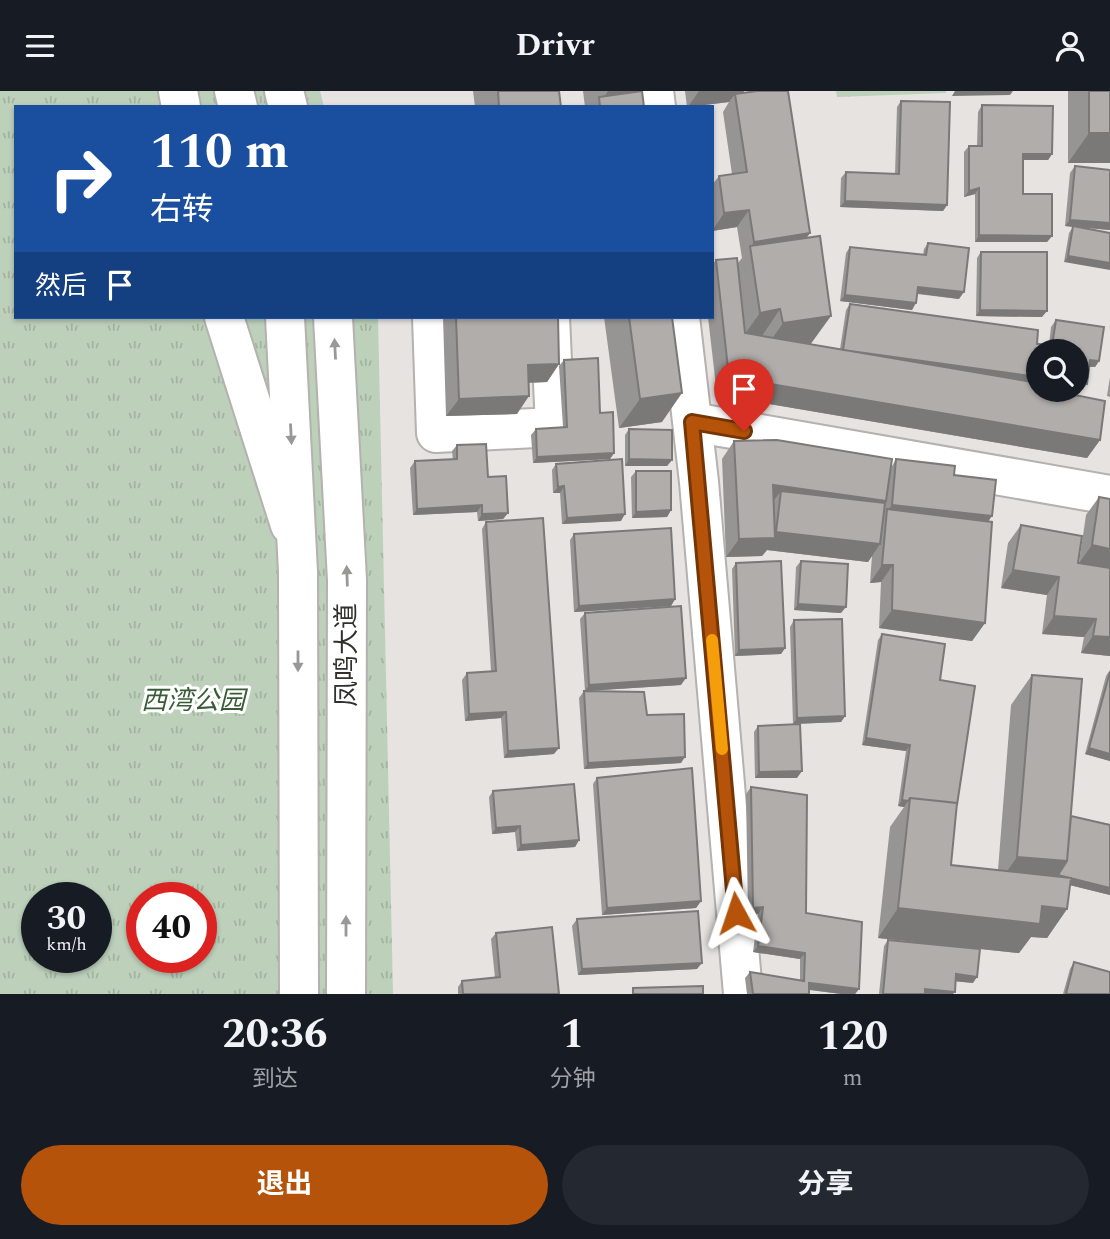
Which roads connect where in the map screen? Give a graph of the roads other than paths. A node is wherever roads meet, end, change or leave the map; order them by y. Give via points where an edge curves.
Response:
1 (225, 319) edge
2 (285, 319) edge
3 (333, 319) edge
4 (432, 319) edge
5 (550, 319) edge
6 (680, 319) edge
7 (692, 422) junction
8 (1110, 495) edge
9 (296, 545) junction
10 (299, 994) edge
11 (346, 994) edge
12 (743, 994) edge

1 - 9 main road
2 -> 9 main road, 凤鸣大道
11 -> 3 main road, 凤鸣大道 via 347,580
4 - 5 main road via 436,433 555,427
6 - 7 main road
7 - 8 main road
7 - 12 main road
9 -> 10 main road, 凤鸣大道

